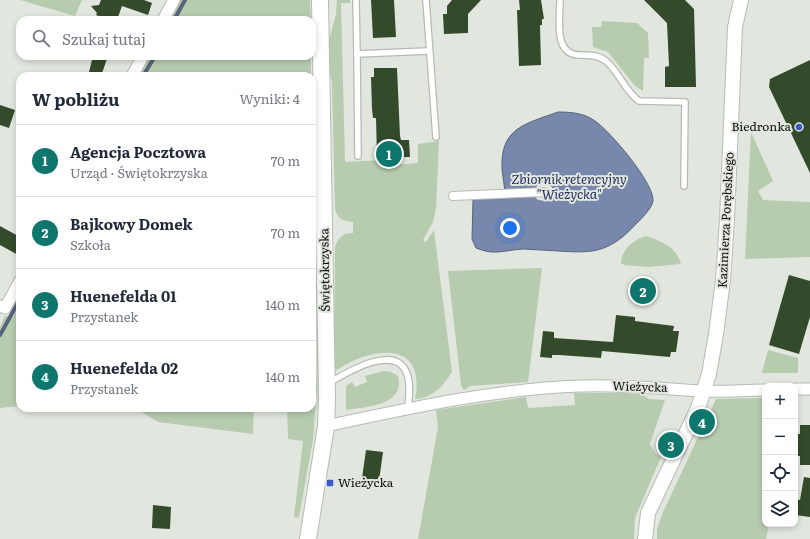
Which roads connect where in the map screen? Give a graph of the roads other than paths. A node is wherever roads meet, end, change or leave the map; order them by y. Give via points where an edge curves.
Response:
1 (174, 0) edge
2 (320, 0) edge
3 (356, 0) edge
4 (426, 0) edge
5 (560, 0) edge
6 (741, 0) edge
7 (165, 16) edge
8 (428, 51) junction
9 (357, 54) junction
10 (141, 60) edge
11 (134, 72) edge
12 (436, 137) dead end
13 (358, 156) dead end
14 (684, 186) dead end
15 (544, 192) dead end
16 (452, 196) dead end
17 (16, 288) edge
18 (0, 306) edge
19 (327, 384) junction
20 (798, 389) edge
21 (810, 389) edge
22 (762, 390) edge
23 (704, 391) junction
24 (408, 408) junction
25 (326, 426) junction
26 (308, 539) edge
27 (645, 539) edge

1 - 7 street
2 - 19 main road, Świętokrzyska
3 - 9 lane
4 - 8 lane
5 - 14 lane via 560,38 566,52 572,55 591,55 607,62 640,101 685,102
6 - 23 street, Kazimierza Porębskiego via 735,27 723,280 716,334
8 - 9 lane
8 - 12 lane
9 - 13 lane
10 - 11 street
15 - 16 street
17 - 18 street via 5,308
19 - 24 lane via 354,368 374,362 394,361 407,372
19 - 25 main road, Świętokrzyska
20 - 21 street
22 - 23 street, Wieżycka
23 - 24 street, Wieżycka via 580,386 494,394
23 - 27 street, Kazimierza Porębskiego via 648,513
24 - 25 street, Wieżycka
25 - 26 main road, Świętokrzyska

